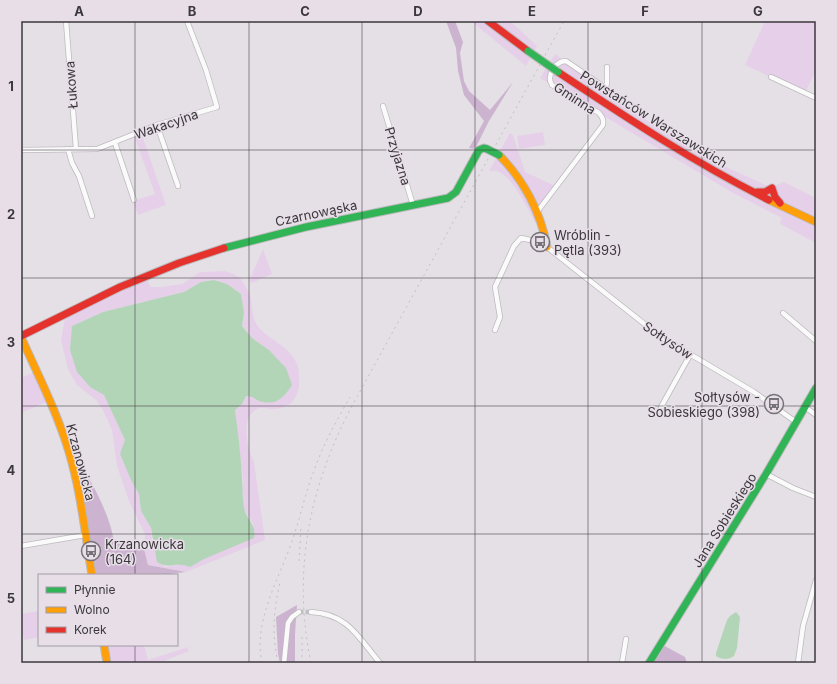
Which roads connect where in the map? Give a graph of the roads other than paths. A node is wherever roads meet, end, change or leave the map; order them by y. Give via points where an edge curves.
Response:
1 (66, 21) edge
2 (187, 21) edge
3 (488, 21) edge
4 (607, 68) dead end
5 (771, 77) dead end
6 (816, 98) edge
7 (383, 106) dead end
8 (157, 125) junction
9 (114, 143) junction
10 (68, 149) junction
11 (76, 149) junction
12 (21, 150) edge
13 (178, 186) dead end
14 (753, 191) junction
15 (134, 200) dead end
16 (413, 205) junction
17 (786, 208) junction
18 (537, 212) junction
19 (92, 216) dead end
20 (816, 222) edge
21 (547, 247) junction
22 (783, 313) dead end
23 (495, 330) dead end
24 (21, 338) edge
25 (816, 341) edge
26 (690, 355) junction
27 (816, 388) edge
28 (661, 407) dead end
29 (805, 407) junction
30 (816, 415) edge
31 (796, 422) junction
32 (766, 474) junction
33 (816, 498) edge
34 (85, 535) junction
35 (21, 546) edge
36 (92, 574) edge
37 (816, 580) edge
38 (299, 612) dead end
39 (310, 612) tunnel mouth
40 (626, 639) dead end
41 (104, 646) edge
42 (107, 663) edge
43 (284, 663) edge
44 (380, 663) edge
45 (622, 663) edge
46 (649, 663) edge
47 (798, 663) edge

1 - 11 street, Łukowa
2 - 8 street, Wakacyjna via 217,107
3 - 14 street, Powstańców Warszawskich, bridge via 628,119 698,163
4 - 18 street, Gminna via 607,84 604,88 566,61 557,64 551,74 552,85 599,113 604,121
5 - 6 street
7 - 16 street, Przyjazna
8 - 9 street, Wakacyjna
8 - 13 street
9 - 11 street, Wakacyjna via 98,149
9 - 15 street
10 - 11 street, Wakacyjna
10 - 12 street, Wakacyjna
10 - 19 street
14 - 17 street, Powstańców Warszawskich
14 - 17 street via 772,188 775,197
16 - 18 street, Czarnowąska, bridge via 453,195 479,150 484,148 498,155 514,170
16 - 24 street, Czarnowąska via 232,245 120,287
17 - 20 street, Powstańców Warszawskich
18 - 21 street, Czarnowąska
21 - 23 street, Sołtysów via 522,238 514,246 496,286 500,317
21 - 26 street, Sołtysów via 609,298
22 - 25 street
24 - 34 street, Krzanowicka via 65,441 75,477
26 - 28 street
26 - 31 street, Sołtysów via 754,392
27 - 29 street, Jana Sobieskiego
29 - 30 street
29 - 31 street, Jana Sobieskiego
31 - 32 street, Jana Sobieskiego
32 - 33 street
32 - 46 street, Jana Sobieskiego
34 - 35 street
34 - 36 street, Krzanowicka
37 - 47 street via 806,612
38 - 43 street via 288,623
39 - 44 street via 334,616 344,622
40 - 45 street
41 - 42 street

